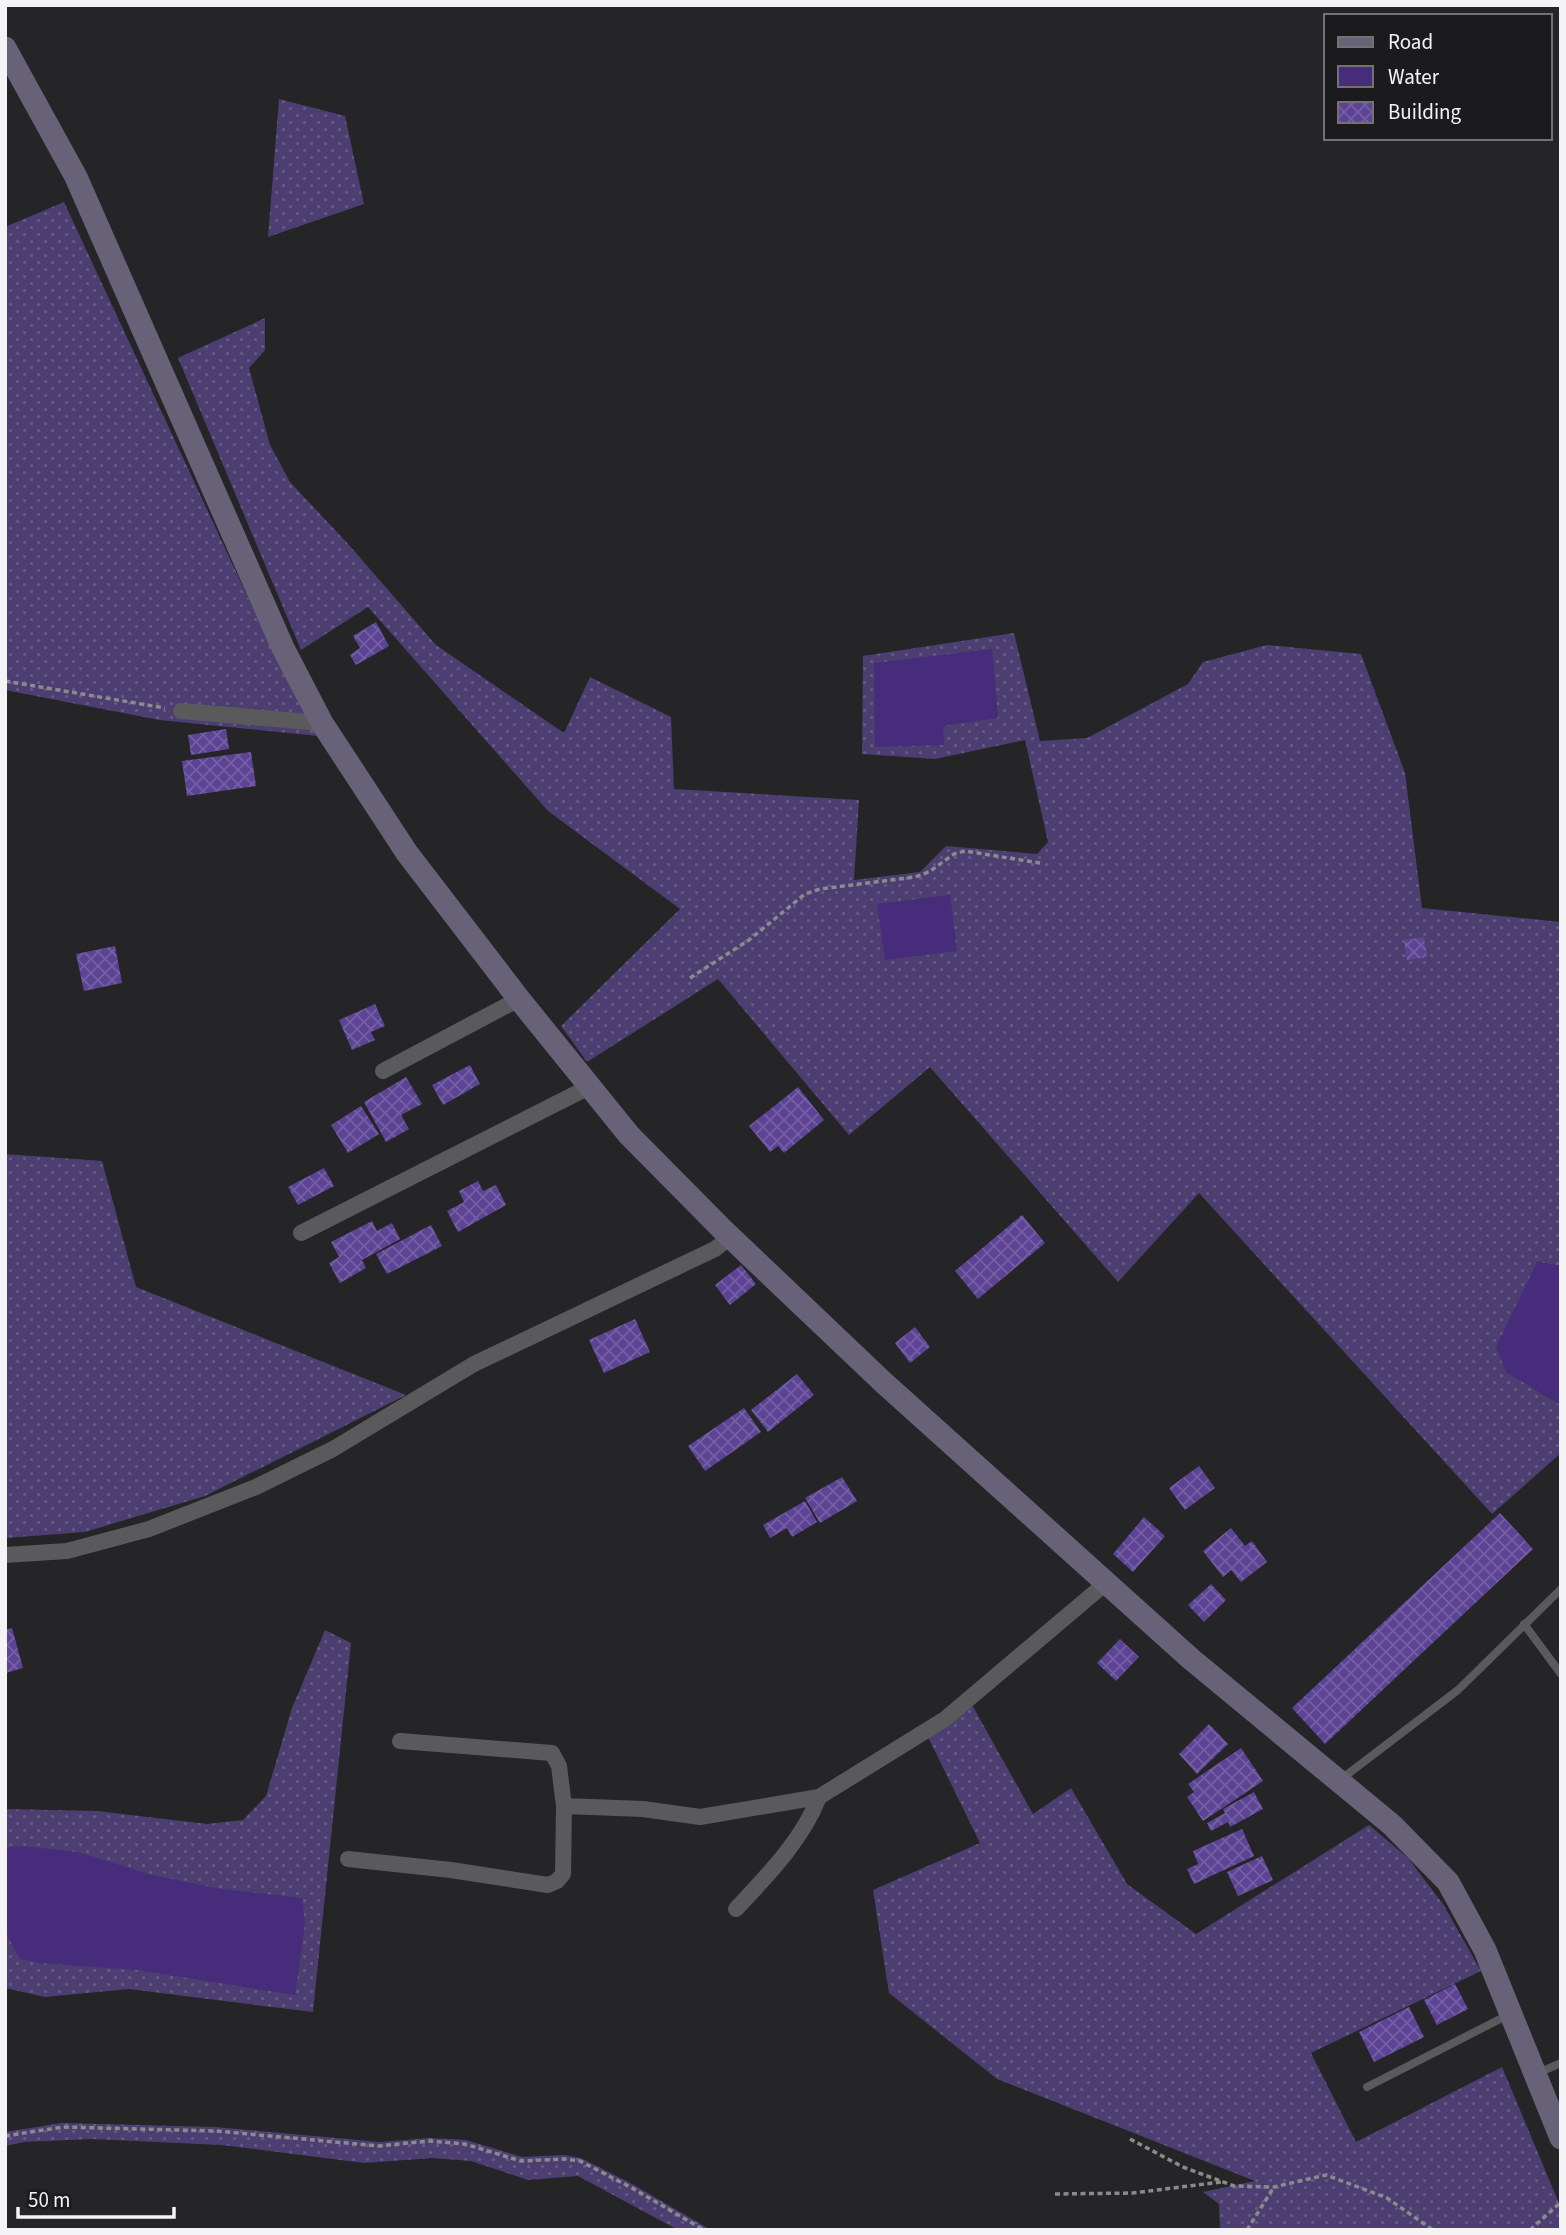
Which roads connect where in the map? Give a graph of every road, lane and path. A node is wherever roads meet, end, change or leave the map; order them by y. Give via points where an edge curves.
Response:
1 (5, 48) edge
2 (5, 681) edge
3 (181, 711) joint
4 (321, 723) junction
5 (1040, 863) dead end
6 (690, 978) dead end
7 (519, 999) junction
8 (383, 1071) dead end
9 (589, 1087) junction
10 (301, 1233) dead end
11 (730, 1237) junction
12 (5, 1555) edge
13 (1106, 1583) junction
14 (1561, 1589) edge
15 (1524, 1624) junction
16 (1561, 1674) edge
17 (400, 1741) dead end
18 (1340, 1780) junction
19 (819, 1797) junction
20 (564, 1806) junction
21 (348, 1858) dead end
22 (736, 1909) dead end
23 (1511, 2014) junction
24 (1561, 2063) edge
25 (1535, 2074) junction
26 (1367, 2087) dead end
27 (5, 2136) edge
28 (1561, 2138) edge
29 (1130, 2139) dead end
30 (1223, 2182) junction
31 (1273, 2187) junction
32 (1055, 2194) dead end
33 (1561, 2202) edge
34 (704, 2230) edge
35 (1247, 2230) edge
36 (1433, 2230) edge
37 (1530, 2230) edge

1 - 4 street via 76,177 283,648
2 - 3 path
3 - 4 street
4 - 7 street via 407,853
5 - 6 path via 965,851 915,877 820,889 805,894 749,940
7 - 8 street
7 - 9 street
9 - 10 street
9 - 11 street via 629,1135
11 - 12 street via 715,1249 474,1364 333,1449 256,1487 149,1529 67,1551
11 - 13 street
13 - 18 street
13 - 19 street via 944,1719
14 - 15 lane
15 - 16 lane
15 - 18 lane via 1458,1690
17 - 20 street via 552,1753 559,1766
18 - 23 street via 1448,1882 1485,1950
19 - 20 street via 700,1817
19 - 22 street via 774,1867
20 - 21 street via 563,1874 548,1885
23 - 25 street
23 - 26 lane
24 - 25 lane
25 - 28 street
27 - 34 path via 63,2127 216,2131 379,2146 429,2141 465,2144 521,2161 580,2161
29 - 30 path
30 - 31 path
30 - 32 path via 1133,2193
31 - 35 path
31 - 36 path via 1326,2175 1387,2198
33 - 37 path

